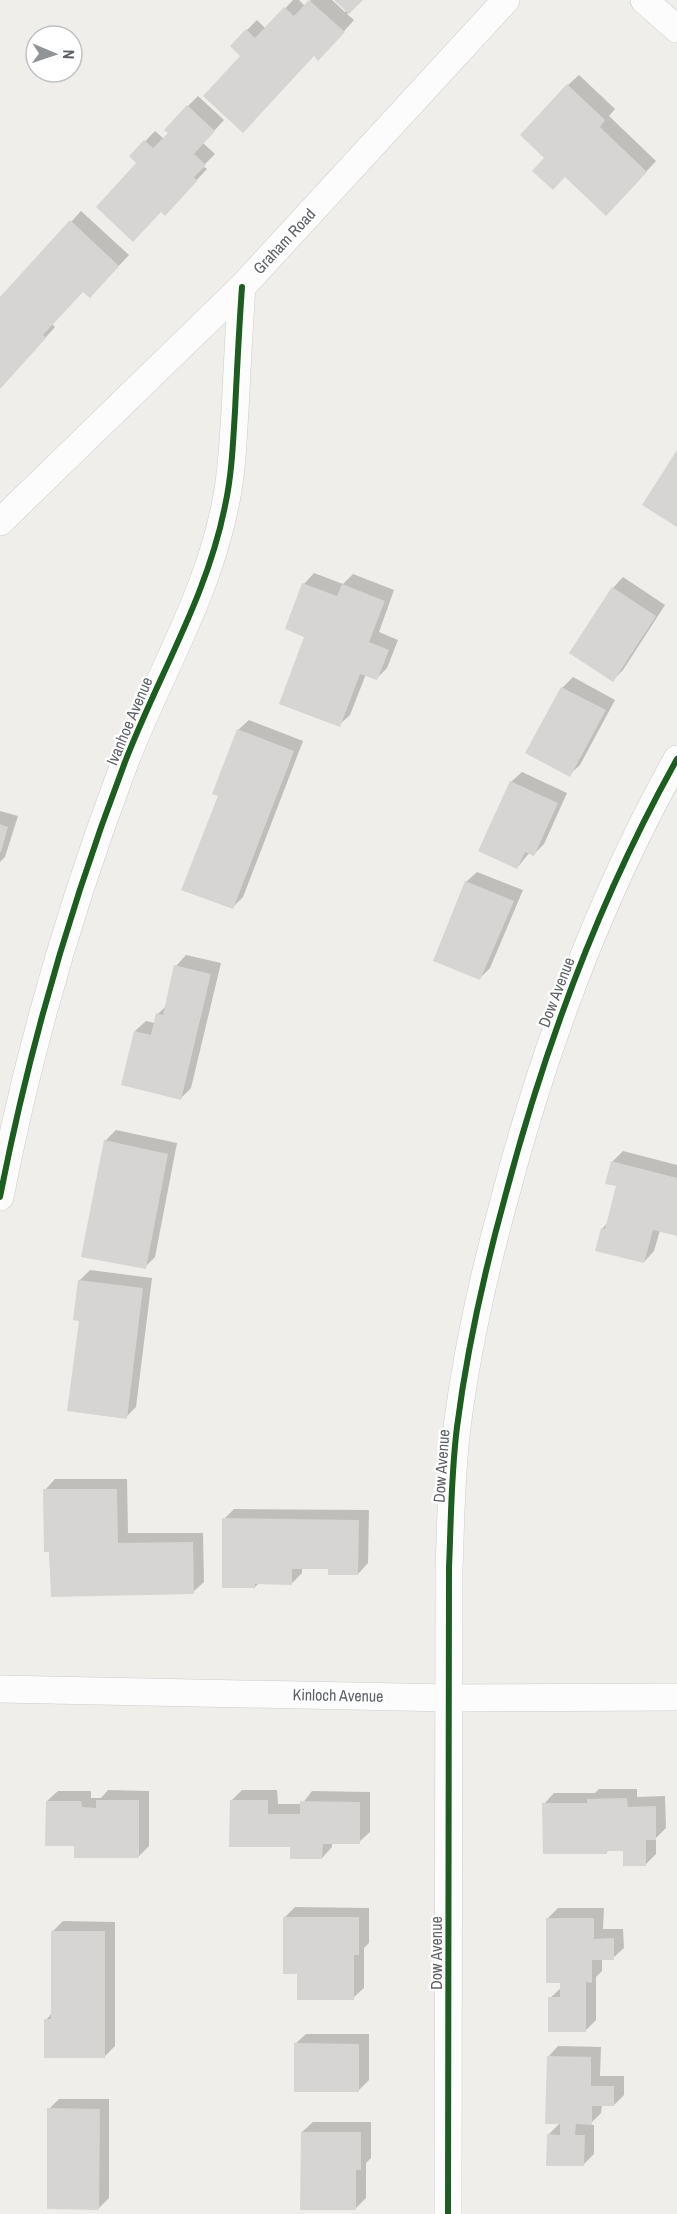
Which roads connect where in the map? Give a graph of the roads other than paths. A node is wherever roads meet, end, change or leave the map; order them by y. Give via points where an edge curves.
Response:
1 (506, 0) edge
2 (644, 0) edge
3 (677, 30) edge
4 (242, 287) junction
5 (0, 522) edge
6 (677, 759) edge
7 (0, 1197) edge
8 (0, 1689) edge
9 (677, 1697) edge
10 (449, 1698) junction
11 (448, 2214) edge

1 - 4 street, Graham Road
2 - 3 street
4 - 5 street, Graham Road
4 - 7 street, Ivanhoe Avenue via 232,463 212,559 126,759 86,870 43,1009
6 - 10 street, Dow Avenue via 622,868 580,964 546,1056 488,1260 470,1341 457,1429 449,1568
8 - 10 street, Kinloch Avenue
9 - 10 street, Kinloch Avenue
10 - 11 street, Dow Avenue

